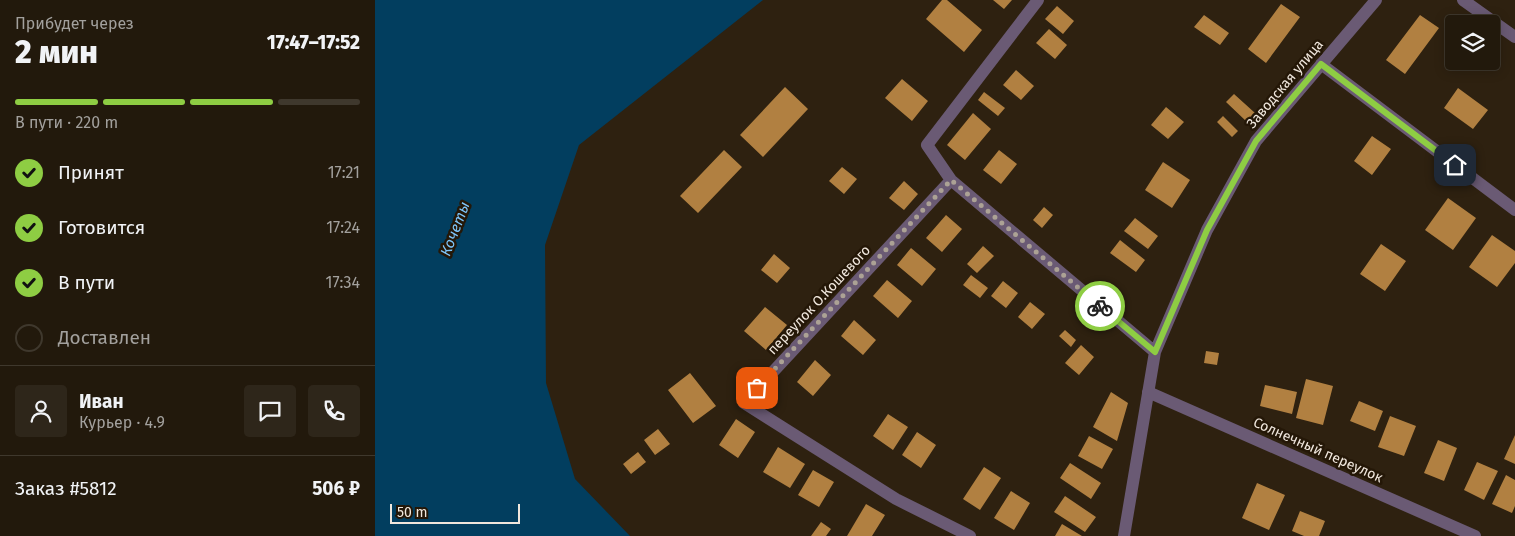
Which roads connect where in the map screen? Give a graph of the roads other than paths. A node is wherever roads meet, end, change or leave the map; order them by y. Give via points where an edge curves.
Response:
1 (1038, 0) edge
2 (1376, 0) edge
3 (1463, 0) edge
4 (1515, 37) edge
5 (1321, 64) junction
6 (951, 180) junction
7 (1515, 210) edge
8 (1155, 352) junction
9 (1148, 392) junction
10 (970, 536) edge
11 (1125, 536) edge
12 (1475, 536) edge

1 - 6 street via 927,145
2 - 5 street, Заводская улица
3 - 4 street
5 - 7 street
5 - 8 street, Заводская улица via 1256,141 1207,230
6 - 8 street
6 - 10 street, переулок О.Кошевого via 744,403 896,499
8 - 9 street, Заводская улица
9 - 11 street, Заводская улица
9 - 12 street, Солнечный переулок

